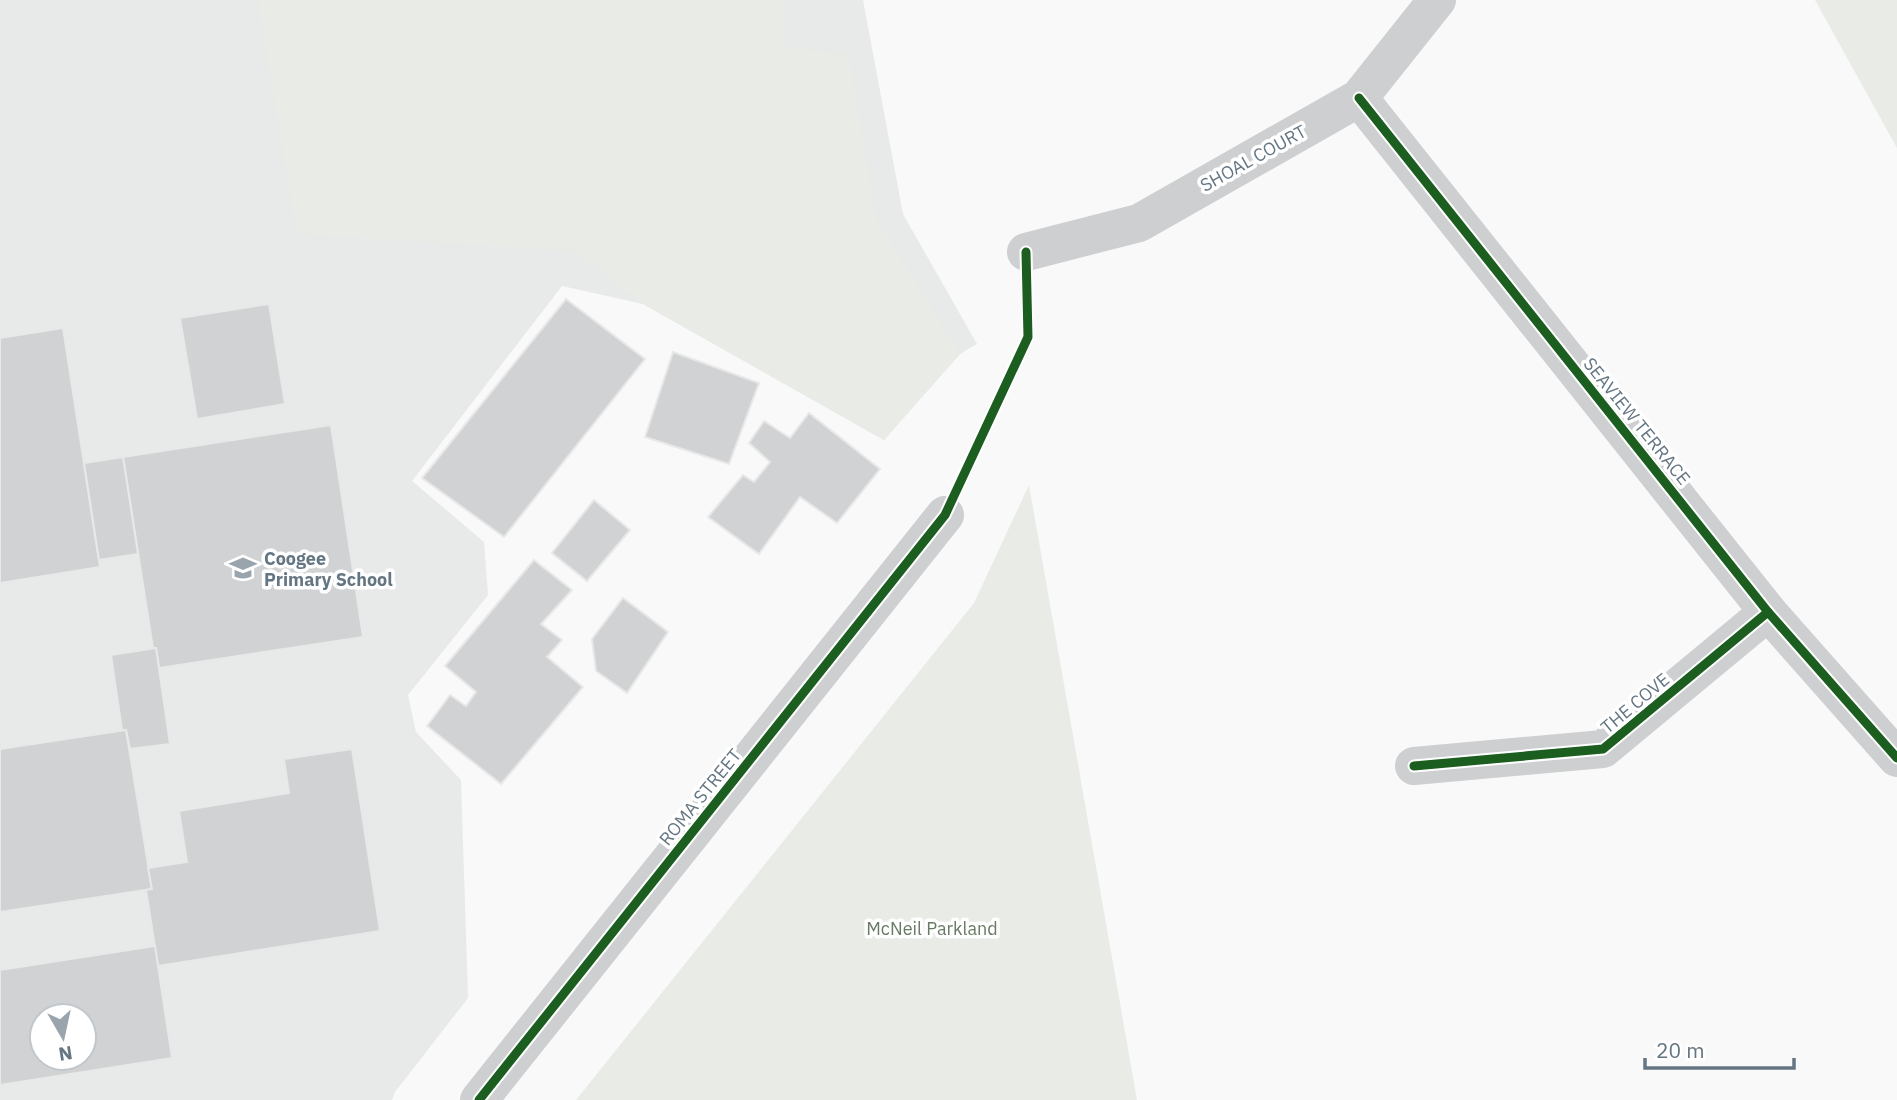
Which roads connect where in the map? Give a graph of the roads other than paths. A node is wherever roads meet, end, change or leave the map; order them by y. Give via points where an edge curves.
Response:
1 (1437, 0) edge
2 (1359, 98) junction
3 (1026, 252) dead end
4 (945, 514) dead end
5 (1768, 612) junction
6 (1897, 758) edge
7 (1413, 766) dead end
8 (479, 1100) edge

1 - 2 street, SHOAL COURT
2 - 3 street, SHOAL COURT via 1139,223
2 - 5 street, SEAVIEW TERRACE
4 - 8 street, ROMA STREET
5 - 6 street, SEAVIEW TERRACE
5 - 7 street, THE COVE via 1603,750

